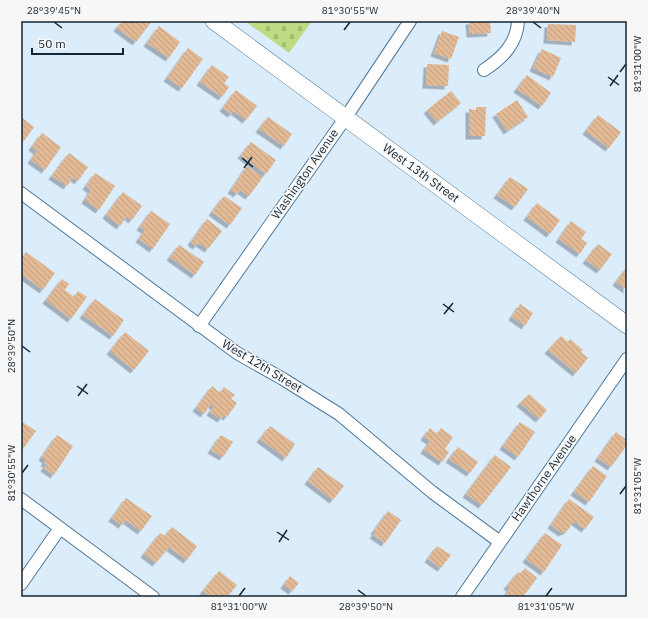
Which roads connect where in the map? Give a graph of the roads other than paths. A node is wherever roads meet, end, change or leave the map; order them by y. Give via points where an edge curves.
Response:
1 (214, 21) edge
2 (410, 21) edge
3 (518, 21) edge
4 (484, 70) dead end
5 (346, 118) junction
6 (21, 193) edge
7 (627, 325) edge
8 (198, 326) junction
9 (627, 359) edge
10 (21, 499) edge
11 (60, 528) junction
12 (500, 542) junction
13 (21, 584) edge
14 (153, 597) edge
15 (462, 597) edge

1 - 5 street, West 13th Street
2 - 5 street, Washington Avenue
3 - 4 street via 515,36 507,51
5 - 7 street, West 13th Street
5 - 8 street, Washington Avenue
6 - 8 street, West 12th Street
8 - 12 street, West 12th Street via 237,353 339,414 432,492
9 - 12 street, Hawthorne Avenue
10 - 11 street
11 - 13 street
11 - 14 street
12 - 15 street, Hawthorne Avenue

